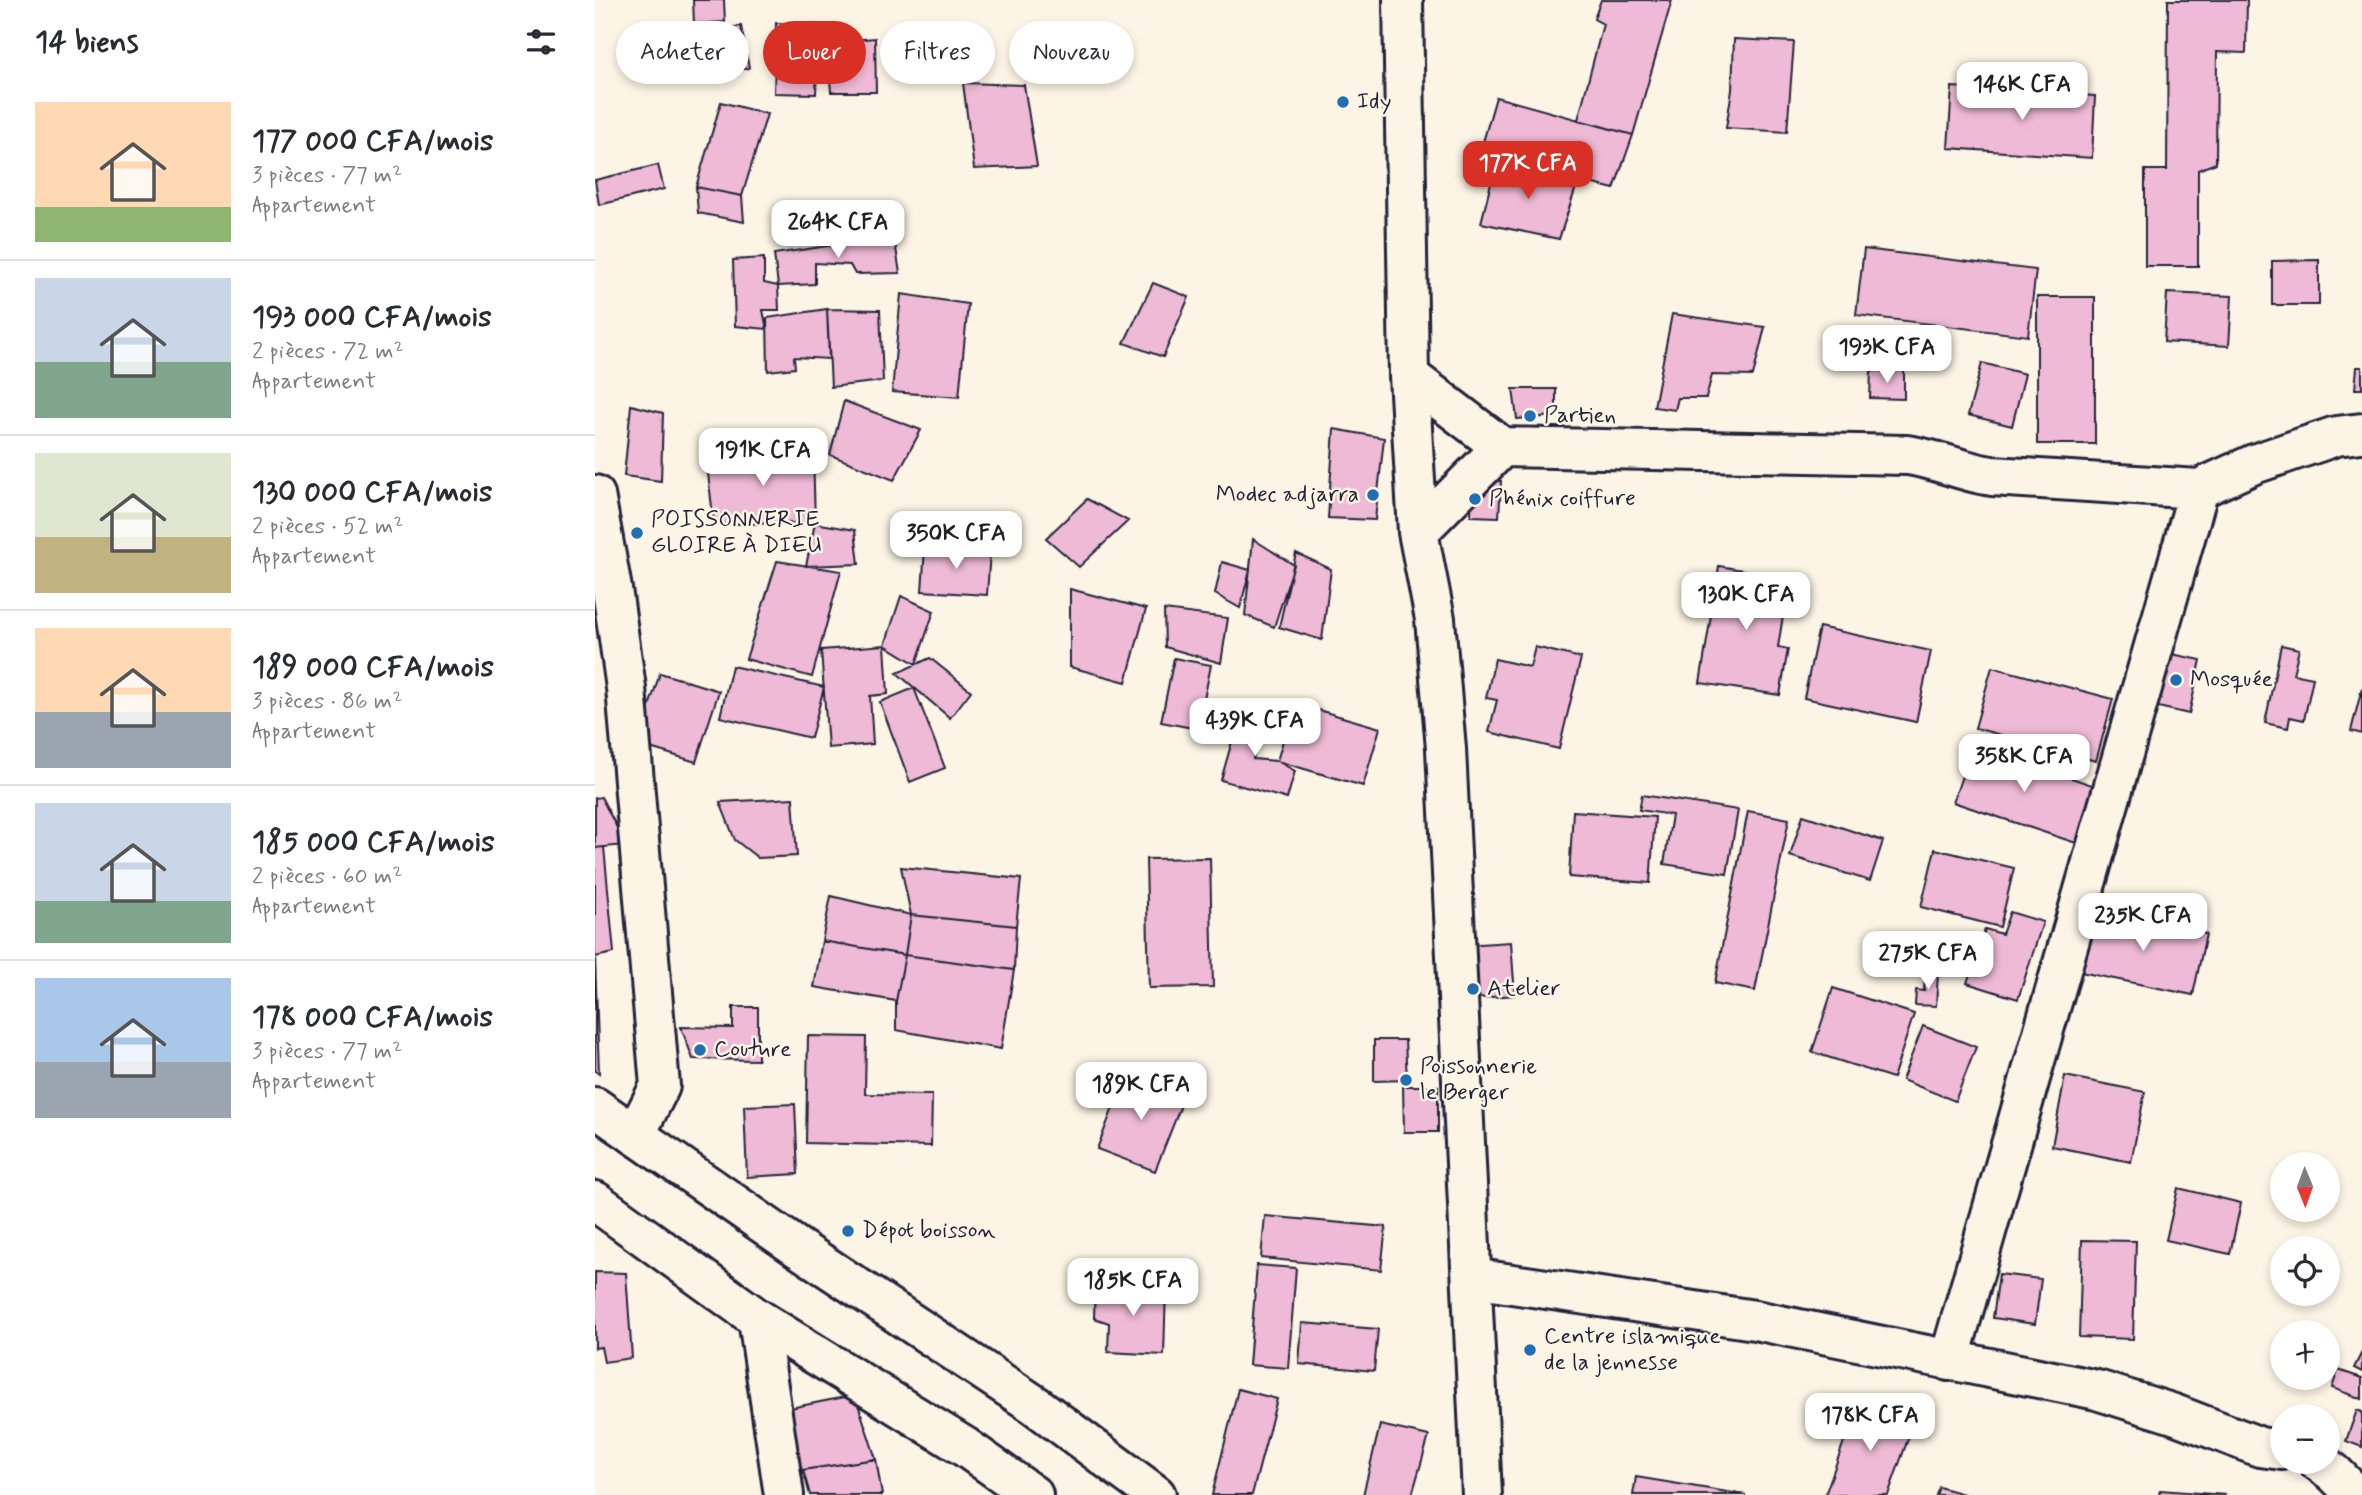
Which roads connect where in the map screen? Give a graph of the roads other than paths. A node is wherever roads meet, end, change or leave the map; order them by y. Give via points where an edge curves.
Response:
1 (1403, 0) edge
2 (1409, 376) junction
3 (2362, 433) edge
4 (1501, 447) junction
5 (2199, 489) junction
6 (595, 495) edge
7 (1418, 532) junction
8 (595, 1107) edge
9 (635, 1135) junction
10 (595, 1201) edge
11 (1472, 1278) junction
12 (758, 1319) junction
13 (1949, 1361) junction
14 (2270, 1448) edge
15 (2336, 1474) edge
16 (784, 1495) edge
17 (1033, 1495) edge
18 (1156, 1495) edge
19 (1482, 1495) edge
20 (2355, 1495) edge

1 - 2 street
2 - 4 street
2 - 7 street
3 - 5 street via 2324,440 2254,464
4 - 5 street via 1907,455 1992,476
4 - 7 street
5 - 13 street
6 - 9 street via 626,688 660,1086
7 - 11 street via 1441,674
8 - 9 street
9 - 18 street via 1035,1405
10 - 12 street
11 - 13 street via 1755,1320
11 - 19 street
12 - 16 street
12 - 17 street via 965,1447
13 - 14 street via 2097,1390
15 - 20 street

